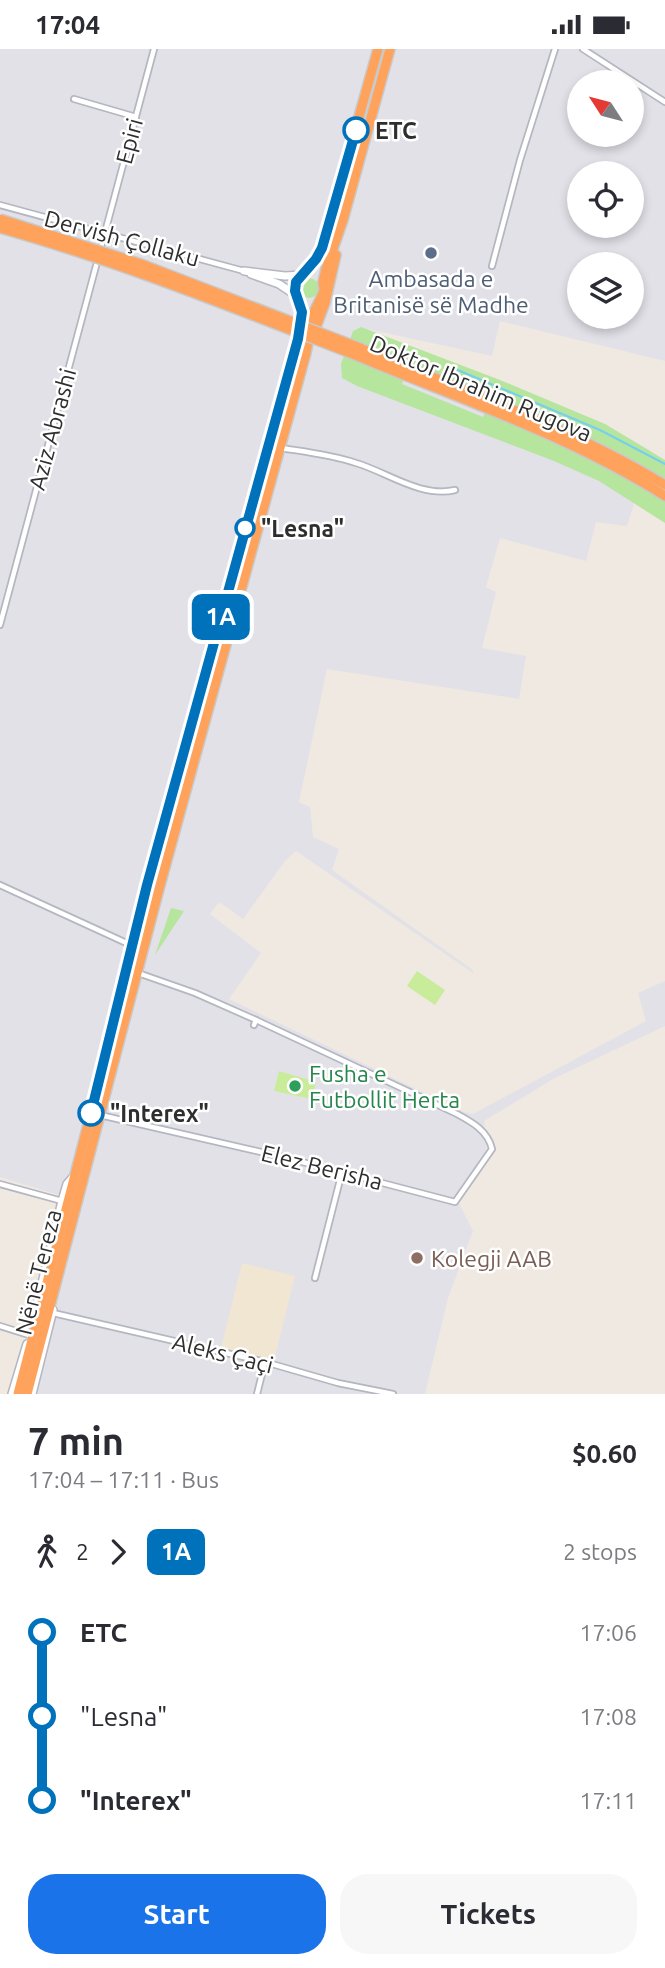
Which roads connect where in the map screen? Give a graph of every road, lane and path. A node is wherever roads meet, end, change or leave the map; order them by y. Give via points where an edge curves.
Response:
1 (154, 49) edge
2 (378, 49) edge
3 (390, 49) edge
4 (555, 49) edge
5 (583, 49) edge
6 (74, 99) dead end
7 (665, 102) edge
8 (136, 117) junction
9 (0, 205) edge
10 (0, 219) edge
11 (343, 220) junction
12 (0, 228) edge
13 (104, 233) junction
14 (492, 265) dead end
15 (244, 271) junction
16 (303, 275) junction
17 (323, 282) junction
18 (298, 297) junction
19 (319, 299) junction
20 (354, 350) junction
21 (306, 353) junction
22 (280, 447) junction
23 (665, 485) edge
24 (455, 490) dead end
25 (665, 496) edge
26 (0, 625) edge
27 (0, 885) edge
28 (133, 946) junction
29 (137, 972) junction
30 (98, 1116) junction
31 (342, 1172) junction
32 (0, 1184) edge
33 (67, 1200) junction
34 (47, 1272) junction
35 (315, 1278) dead end
36 (53, 1313) junction
37 (0, 1326) edge
38 (29, 1335) junction
39 (265, 1362) junction
40 (12, 1394) edge
41 (18, 1394) edge
42 (30, 1394) edge
43 (257, 1394) edge
44 (393, 1394) edge

1 - 8 street, Epiri
2 - 16 highway via 329,227 319,254
3 - 11 highway
4 - 14 street
5 - 7 street
6 - 8 street
8 - 13 street, Epiri
9 - 13 street, Dervish Çollaku
10 - 20 highway, Doktor Ibrahim Rugova, bridge via 141,264
11 - 17 highway
11 - 21 highway via 328,292
12 - 20 highway, Doktor Ibrahim Rugova, bridge
13 - 15 street, Dervish Çollaku
13 - 26 street, Aziz Abrashi
15 - 16 street
15 - 18 street
16 - 17 highway via 315,274
16 - 18 highway via 296,282
17 - 19 highway
18 - 19 highway via 309,303
18 - 28 highway via 302,312 298,339
19 - 21 highway
20 - 23 highway, Doktor Ibrahim Rugova via 566,433
20 - 25 highway, Doktor Ibrahim Rugova via 574,447
21 - 22 highway
22 - 24 street via 347,460 418,487
22 - 29 highway
27 - 28 street
28 - 33 highway
29 - 30 highway
29 - 31 street, Elez Berisha via 457,1114 478,1127 492,1149 455,1202
30 - 31 street, Elez Berisha
30 - 33 highway
30 - 36 street, Nënë Tereza via 101,1126
31 - 35 street
32 - 33 street
33 - 34 highway, Nënë Tereza
33 - 42 highway, Nënë Tereza
34 - 38 street, Nënë Tereza
34 - 41 highway, Nënë Tereza
36 - 39 street, Aleks Çaçi
36 - 42 street, Nënë Tereza
37 - 38 street
38 - 40 street, Nënë Tereza
39 - 43 street
39 - 44 street, Aleks Çaçi

